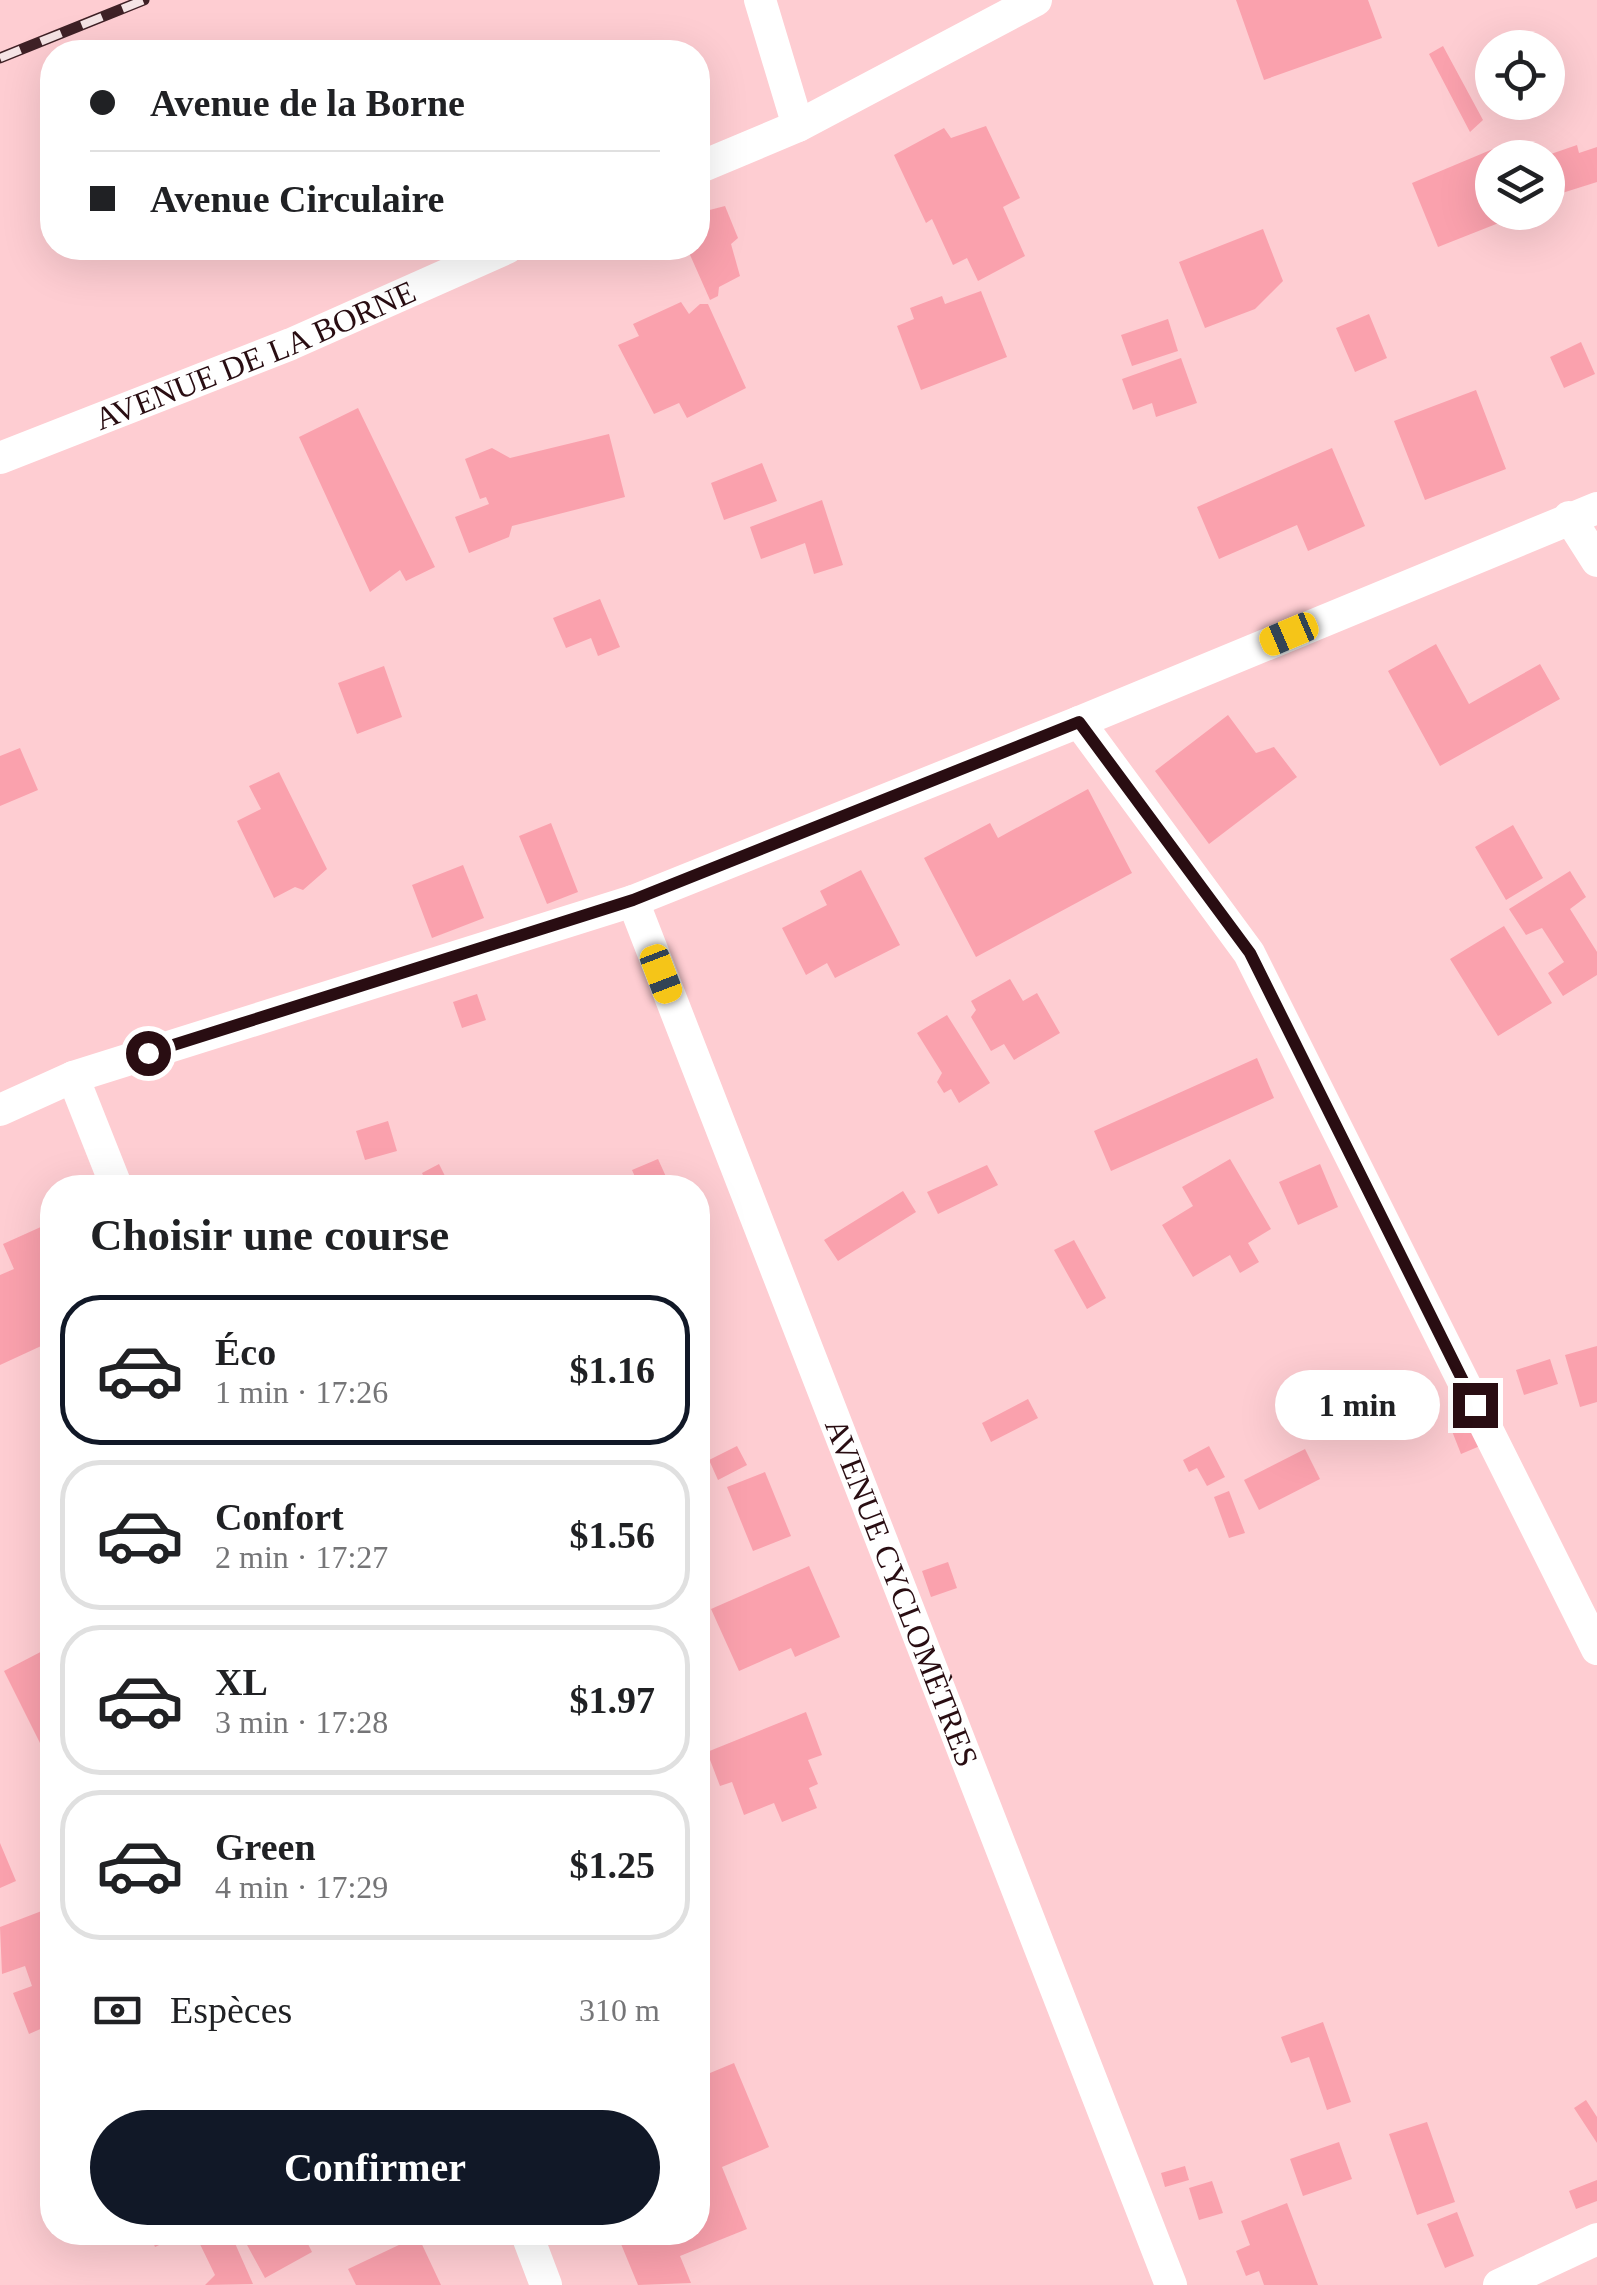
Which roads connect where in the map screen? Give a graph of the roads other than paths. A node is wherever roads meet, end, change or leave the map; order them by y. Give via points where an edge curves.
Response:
1 (760, 0) edge
2 (1036, 0) edge
3 (798, 126) junction
4 (710, 163) edge
5 (480, 260) edge
6 (0, 458) edge
7 (1583, 512) edge
8 (1597, 560) edge
9 (1079, 722) junction
10 (633, 900) junction
11 (73, 1076) junction
12 (0, 1110) edge
13 (111, 1175) edge
14 (1597, 1649) edge
15 (1597, 2238) edge
16 (531, 2245) edge
17 (546, 2285) edge
18 (1171, 2285) edge
19 (1499, 2285) edge

1 - 3 street
2 - 3 street
3 - 4 street
5 - 6 street, AVENUE DE LA BORNE via 291,344
7 - 8 street
7 - 9 street
9 - 10 street
9 - 14 street via 1250,953
10 - 11 street
10 - 18 street, AVENUE CYCLOMÈTRES
11 - 12 street
11 - 13 street
15 - 19 street
16 - 17 street

